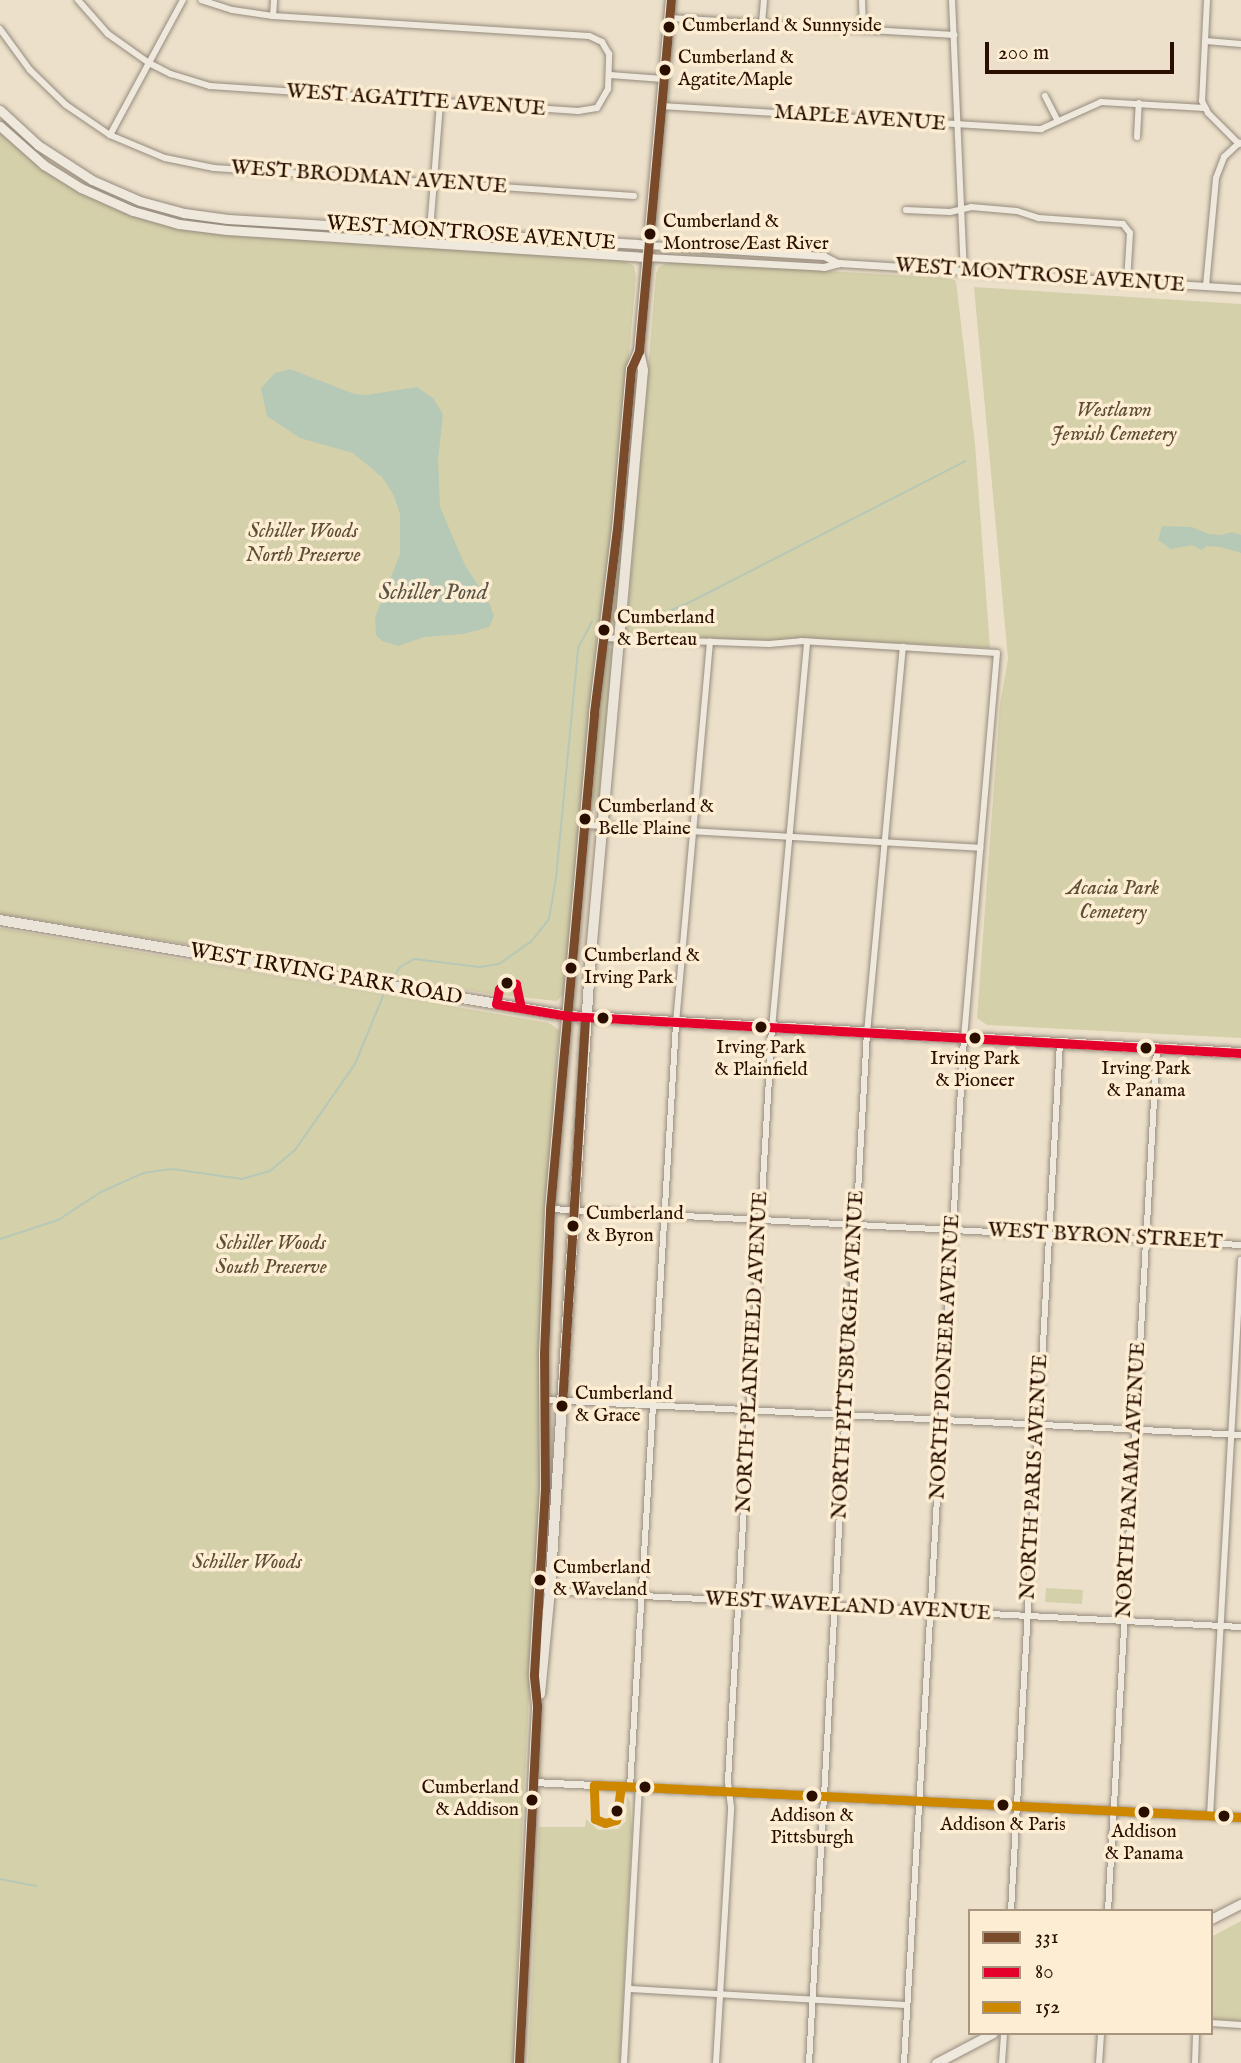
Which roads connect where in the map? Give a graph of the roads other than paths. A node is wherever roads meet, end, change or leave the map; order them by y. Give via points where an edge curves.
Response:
1 (78, 0) edge
2 (183, 0) edge
3 (202, 0) edge
4 (274, 0) edge
5 (671, 0) edge
6 (764, 0) edge
7 (862, 0) edge
8 (952, 0) edge
9 (1207, 0) edge
10 (273, 16) junction
11 (669, 18) junction
12 (762, 23) junction
13 (0, 29) edge
14 (863, 29) junction
15 (954, 35) junction
16 (1206, 41) junction
17 (1241, 44) edge
18 (149, 63) junction
19 (610, 75) junction
20 (663, 79) junction
21 (1045, 96) dead end
22 (440, 102) junction
23 (1139, 103) junction
24 (661, 106) junction
25 (1204, 108) junction
26 (0, 110) edge
27 (1058, 121) junction
28 (958, 125) junction
29 (0, 127) edge
30 (110, 135) junction
31 (1137, 137) dead end
32 (1240, 143) edge
33 (434, 183) junction
34 (634, 196) dead end
35 (959, 209) junction
36 (906, 210) dead end
37 (430, 232) junction
38 (429, 243) junction
39 (648, 245) junction
40 (647, 257) junction
41 (838, 263) junction
42 (964, 271) junction
43 (1127, 282) junction
44 (1206, 286) junction
45 (1241, 288) edge
46 (639, 351) junction
47 (603, 638) junction
48 (618, 638) junction
49 (710, 642) junction
50 (807, 642) junction
51 (903, 648) junction
52 (584, 825) junction
53 (601, 826) junction
54 (693, 831) junction
55 (789, 837) junction
56 (885, 842) junction
57 (980, 848) junction
58 (0, 920) edge
59 (568, 1016) junction
60 (586, 1017) junction
61 (676, 1023) junction
62 (772, 1028) junction
63 (867, 1033) junction
64 (964, 1038) junction
65 (1060, 1043) junction
66 (1157, 1049) junction
67 (1241, 1053) edge
68 (550, 1209) junction
69 (572, 1209) junction
70 (665, 1214) junction
71 (761, 1219) junction
72 (857, 1224) junction
73 (953, 1229) junction
74 (1049, 1234) junction
75 (1146, 1240) junction
76 (1241, 1245) edge
77 (1241, 1261) edge
78 (546, 1400) junction
79 (562, 1401) junction
80 (653, 1405) junction
81 (750, 1410) junction
82 (846, 1415) junction
83 (942, 1420) junction
84 (1038, 1425) junction
85 (1135, 1430) junction
86 (1231, 1435) junction
87 (1241, 1435) edge
88 (538, 1591) junction
89 (550, 1591) junction
90 (642, 1596) junction
91 (739, 1601) junction
92 (835, 1606) junction
93 (931, 1611) junction
94 (1028, 1616) junction
95 (1124, 1621) junction
96 (1221, 1626) junction
97 (1241, 1627) edge
98 (537, 1705) junction
99 (533, 1782) junction
100 (630, 1787) junction
101 (639, 1787) junction
102 (730, 1792) junction
103 (824, 1797) junction
104 (920, 1801) junction
105 (1017, 1806) junction
106 (1113, 1811) junction
107 (1210, 1816) junction
108 (1241, 1817) edge
109 (1241, 1904) edge
110 (1011, 1909) edge
111 (1108, 1909) edge
112 (1213, 1918) edge
113 (629, 1989) junction
114 (720, 1994) junction
115 (813, 2000) junction
116 (908, 2005) junction
117 (1213, 2024) edge
118 (1241, 2025) edge
119 (989, 2035) edge
120 (1004, 2035) edge
121 (1101, 2035) edge
122 (1196, 2035) edge
123 (519, 2063) edge
124 (624, 2063) edge
125 (716, 2063) edge
126 (809, 2063) edge
127 (904, 2063) edge
128 (936, 2063) edge
129 (1002, 2063) edge
130 (1099, 2063) edge
131 (1195, 2063) edge

1 - 18 street, WEST AGATITE AVENUE via 107,34
2 - 18 street
3 - 10 street
4 - 10 street
5 - 11 main road
6 - 12 street
7 - 14 street
8 - 15 street
9 - 16 street
10 - 19 street via 589,36 606,48
11 - 12 street
11 - 20 main road
12 - 14 street
13 - 30 street, WEST BRODMAN AVENUE via 47,88
14 - 15 street
15 - 28 street
16 - 17 street
16 - 25 street
18 - 22 street, WEST AGATITE AVENUE via 191,81 231,89
18 - 30 street
19 - 20 street
19 - 22 street, WEST AGATITE AVENUE via 602,103 589,111
20 - 24 main road
21 - 27 street
22 - 33 street
23 - 25 street, MAPLE AVENUE
23 - 27 street, MAPLE AVENUE via 1101,102
23 - 31 street
24 - 28 street, MAPLE AVENUE
24 - 39 main road
25 - 32 street
26 - 37 main road, WEST MONTROSE AVENUE via 38,145 92,180 162,208 228,219
27 - 28 street, MAPLE AVENUE via 1041,129
28 - 35 street
29 - 38 main road, WEST MONTROSE AVENUE via 60,176 109,201 167,221 227,230
30 - 33 street, WEST BRODMAN AVENUE via 165,158 214,168
32 - 44 street via 1224,157 1216,178
33 - 34 street, WEST BRODMAN AVENUE
33 - 37 street
35 - 36 street
35 - 42 street
35 - 43 street via 1012,210 1039,218 1119,223 1128,228
37 - 38 street
37 - 39 main road, WEST MONTROSE AVENUE
38 - 40 main road, WEST MONTROSE AVENUE
39 - 40 main road
39 - 41 street, WEST MONTROSE AVENUE via 824,256
40 - 41 street, WEST MONTROSE AVENUE via 824,267
40 - 46 main road
41 - 42 street, WEST MONTROSE AVENUE
42 - 43 street, WEST MONTROSE AVENUE
43 - 44 street, WEST MONTROSE AVENUE
44 - 45 street, WEST MONTROSE AVENUE
46 - 47 main road via 631,369
46 - 48 main road via 643,370
47 - 48 street
47 - 52 main road
48 - 49 street
48 - 53 main road
49 - 50 street
49 - 54 street
50 - 51 street
50 - 55 street, NORTH PLAINFIELD AVENUE
51 - 56 street, NORTH PITTSBURGH AVENUE
51 - 57 street, NORTH PIONEER AVENUE via 997,653
52 - 53 street
52 - 59 main road
53 - 54 street
53 - 60 main road
54 - 55 street
54 - 61 street
55 - 56 street
55 - 62 street, NORTH PLAINFIELD AVENUE
56 - 57 street
56 - 63 street, NORTH PITTSBURGH AVENUE
57 - 64 street, NORTH PIONEER AVENUE
58 - 59 main road, WEST IRVING PARK ROAD
59 - 60 main road, WEST IRVING PARK ROAD
59 - 68 main road
60 - 61 main road, WEST IRVING PARK ROAD
60 - 69 main road
61 - 62 main road, WEST IRVING PARK ROAD
61 - 70 street
62 - 63 main road, WEST IRVING PARK ROAD
62 - 71 street, NORTH PLAINFIELD AVENUE
63 - 64 main road, WEST IRVING PARK ROAD
63 - 72 street, NORTH PITTSBURGH AVENUE
64 - 65 main road, WEST IRVING PARK ROAD
64 - 73 street, NORTH PIONEER AVENUE
65 - 66 main road, WEST IRVING PARK ROAD
65 - 74 street, NORTH PARIS AVENUE
66 - 67 main road, WEST IRVING PARK ROAD
66 - 75 street, NORTH PANAMA AVENUE
68 - 69 street, WEST BYRON STREET
68 - 78 main road
69 - 70 street, WEST BYRON STREET
69 - 79 main road
70 - 71 street, WEST BYRON STREET
70 - 80 street
71 - 72 street, WEST BYRON STREET
71 - 81 street, NORTH PLAINFIELD AVENUE
72 - 73 street, WEST BYRON STREET
72 - 82 street, NORTH PITTSBURGH AVENUE
73 - 74 street, WEST BYRON STREET
73 - 83 street, NORTH PIONEER AVENUE
74 - 75 street, WEST BYRON STREET
74 - 84 street, NORTH PARIS AVENUE
75 - 76 street, WEST BYRON STREET
75 - 85 street, NORTH PANAMA AVENUE
77 - 86 street
78 - 79 street
78 - 88 main road
79 - 80 street
79 - 89 main road
80 - 81 street
80 - 90 street
81 - 82 street
81 - 91 street, NORTH PLAINFIELD AVENUE
82 - 83 street
82 - 92 street, NORTH PITTSBURGH AVENUE
83 - 84 street
83 - 93 street, NORTH PIONEER AVENUE
84 - 85 street
84 - 94 street, NORTH PARIS AVENUE
85 - 86 street
85 - 95 street, NORTH PANAMA AVENUE
86 - 87 street
86 - 96 street
88 - 89 street, WEST WAVELAND AVENUE
88 - 98 main road
89 - 90 street, WEST WAVELAND AVENUE
89 - 98 main road
90 - 91 street, WEST WAVELAND AVENUE
90 - 100 street
91 - 92 street, WEST WAVELAND AVENUE
91 - 102 street, NORTH PLAINFIELD AVENUE
92 - 93 street, WEST WAVELAND AVENUE
92 - 103 street, NORTH PITTSBURGH AVENUE
93 - 94 street, WEST WAVELAND AVENUE
93 - 104 street, NORTH PIONEER AVENUE
94 - 95 street, WEST WAVELAND AVENUE
94 - 105 street, NORTH PARIS AVENUE
95 - 96 street, WEST WAVELAND AVENUE
95 - 106 street, NORTH PANAMA AVENUE
96 - 97 street, WEST WAVELAND AVENUE
96 - 107 street
98 - 99 main road
99 - 100 street
99 - 123 main road
100 - 101 street
101 - 102 street
101 - 113 street
102 - 103 street
102 - 114 street, NORTH PLAINFIELD AVENUE
103 - 104 street
103 - 115 street, NORTH PITTSBURGH AVENUE
104 - 105 street
104 - 116 street, NORTH PIONEER AVENUE
105 - 106 street
105 - 110 street, NORTH PARIS AVENUE
106 - 107 street
106 - 111 street, NORTH PANAMA AVENUE
107 - 108 street
109 - 112 main road
113 - 114 street
113 - 124 street
114 - 115 street
114 - 125 street, NORTH PLAINFIELD AVENUE
115 - 116 street
115 - 126 street, NORTH PITTSBURGH AVENUE
116 - 127 street, NORTH PIONEER AVENUE
117 - 118 street
119 - 128 main road
120 - 129 street
121 - 130 street
122 - 131 street

